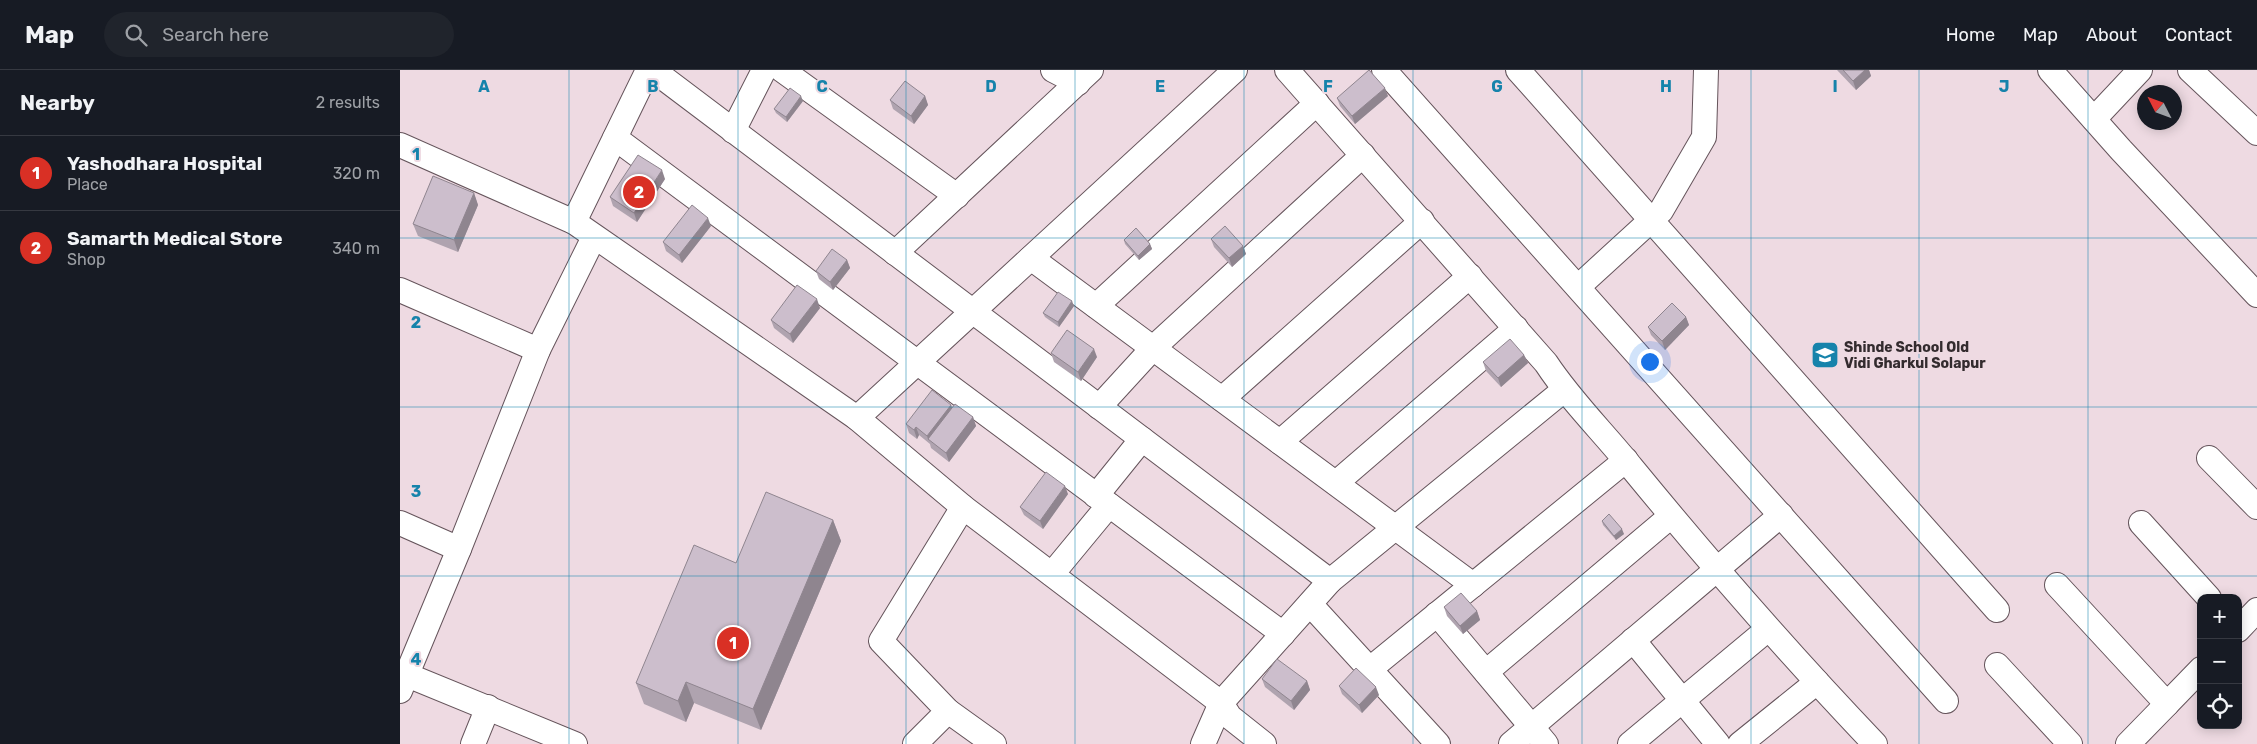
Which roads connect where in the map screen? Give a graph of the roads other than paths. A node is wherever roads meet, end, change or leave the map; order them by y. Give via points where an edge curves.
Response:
1 (648, 70) edge
2 (653, 70) edge
3 (764, 70) edge
4 (782, 70) edge
5 (1053, 70) edge
6 (1235, 70) edge
7 (1287, 70) edge
8 (1384, 70) edge
9 (1518, 70) edge
10 (1706, 70) edge
11 (2050, 70) edge
12 (2140, 70) edge
13 (2190, 70) edge
14 (1084, 76) edge
15 (1317, 103) junction
16 (2094, 119) junction
17 (733, 131) junction
18 (2257, 134) edge
19 (615, 138) junction
20 (400, 145) edge
21 (1363, 155) junction
22 (956, 196) junction
23 (1651, 220) junction
24 (1422, 221) junction
25 (574, 222) junction
26 (594, 237) junction
27 (896, 253) junction
28 (1031, 258) junction
29 (1470, 276) junction
30 (1578, 287) junction
31 (400, 290) edge
32 (2257, 295) edge
33 (1096, 306) junction
34 (973, 311) junction
35 (1516, 328) junction
36 (1153, 348) junction
37 (538, 350) junction
38 (917, 362) junction
39 (1564, 390) junction
40 (1222, 399) junction
41 (1099, 407) junction
42 (857, 418) junction
43 (1142, 439) junction
44 (1280, 442) junction
45 (2209, 458) dead end
46 (1626, 460) junction
47 (1336, 483) junction
48 (1102, 500) junction
49 (964, 507) junction
50 (2257, 507) edge
51 (1781, 515) junction
52 (1671, 516) junction
53 (400, 523) edge
54 (2141, 523) dead end
55 (1396, 528) junction
56 (459, 549) junction
57 (1717, 569) junction
58 (1052, 574) junction
59 (1330, 581) junction
60 (1473, 585) junction
61 (2057, 585) dead end
62 (2205, 594) edge
63 (1310, 604) junction
64 (1997, 610) dead end
65 (2257, 610) edge
66 (1438, 614) junction
67 (2242, 626) edge
68 (1768, 630) junction
69 (1282, 634) junction
70 (1633, 640) junction
71 (1997, 665) dead end
72 (1370, 669) junction
73 (1486, 672) junction
74 (2197, 673) edge
75 (1817, 682) junction
76 (403, 683) edge
77 (1682, 701) junction
78 (1946, 701) dead end
79 (1221, 703) junction
80 (2167, 704) junction
81 (488, 707) junction
82 (948, 711) junction
83 (1539, 735) edge
84 (1864, 741) edge
85 (473, 744) edge
86 (575, 744) edge
87 (915, 744) edge
88 (994, 744) edge
89 (1204, 744) edge
90 (1264, 744) edge
91 (1438, 744) edge
92 (1511, 744) edge
93 (1630, 744) edge
94 (1718, 744) edge
95 (1740, 744) edge
96 (2070, 744) edge
97 (2128, 744) edge

1 - 19 street
2 - 17 street
3 - 17 street
4 - 22 street
5 - 14 street
6 - 28 street
7 - 15 street
8 - 30 street
9 - 23 street
10 - 23 street via 1704,137 1661,211
11 - 16 street
12 - 16 street
13 - 18 street
14 - 22 street
15 - 21 street
15 - 33 street
16 - 32 street
17 - 27 street
19 - 25 street
19 - 38 street
20 - 25 street
21 - 24 street
21 - 36 street
22 - 27 street
23 - 30 street
23 - 64 street
24 - 29 street
24 - 40 street
25 - 26 street
26 - 37 street
26 - 42 street
27 - 34 street
28 - 33 street
28 - 34 street
29 - 35 street
29 - 44 street
30 - 51 street
31 - 37 street
33 - 36 street
34 - 38 street
34 - 41 street
35 - 39 street via 1546,362
35 - 47 street
36 - 40 street
36 - 41 street
37 - 56 street
38 - 42 street
38 - 48 street
39 - 46 street
39 - 55 street
40 - 44 street
41 - 43 street
42 - 49 street
43 - 48 street
43 - 59 street
44 - 47 street
45 - 50 street
46 - 52 street
46 - 60 street
47 - 55 street
48 - 58 street
48 - 69 street
49 - 58 street
49 - 82 street via 881,641
51 - 57 street
51 - 78 street
52 - 57 street
52 - 73 street
53 - 56 street
54 - 62 street
55 - 59 street
55 - 60 street
56 - 76 street
57 - 68 street
57 - 70 street
58 - 79 street
59 - 63 street
60 - 66 street
61 - 80 street
63 - 69 street
63 - 72 street
65 - 67 street
66 - 72 street
66 - 73 street
68 - 75 street
68 - 77 street
69 - 79 street
70 - 77 street
70 - 83 street
71 - 96 street
72 - 91 street
73 - 83 street
74 - 80 street
75 - 84 street
75 - 95 street
76 - 81 street
77 - 93 street
77 - 94 street
79 - 89 street
79 - 90 street via 1230,717
80 - 97 street
81 - 85 street
81 - 86 street
82 - 87 street
82 - 88 street
83 - 92 street

